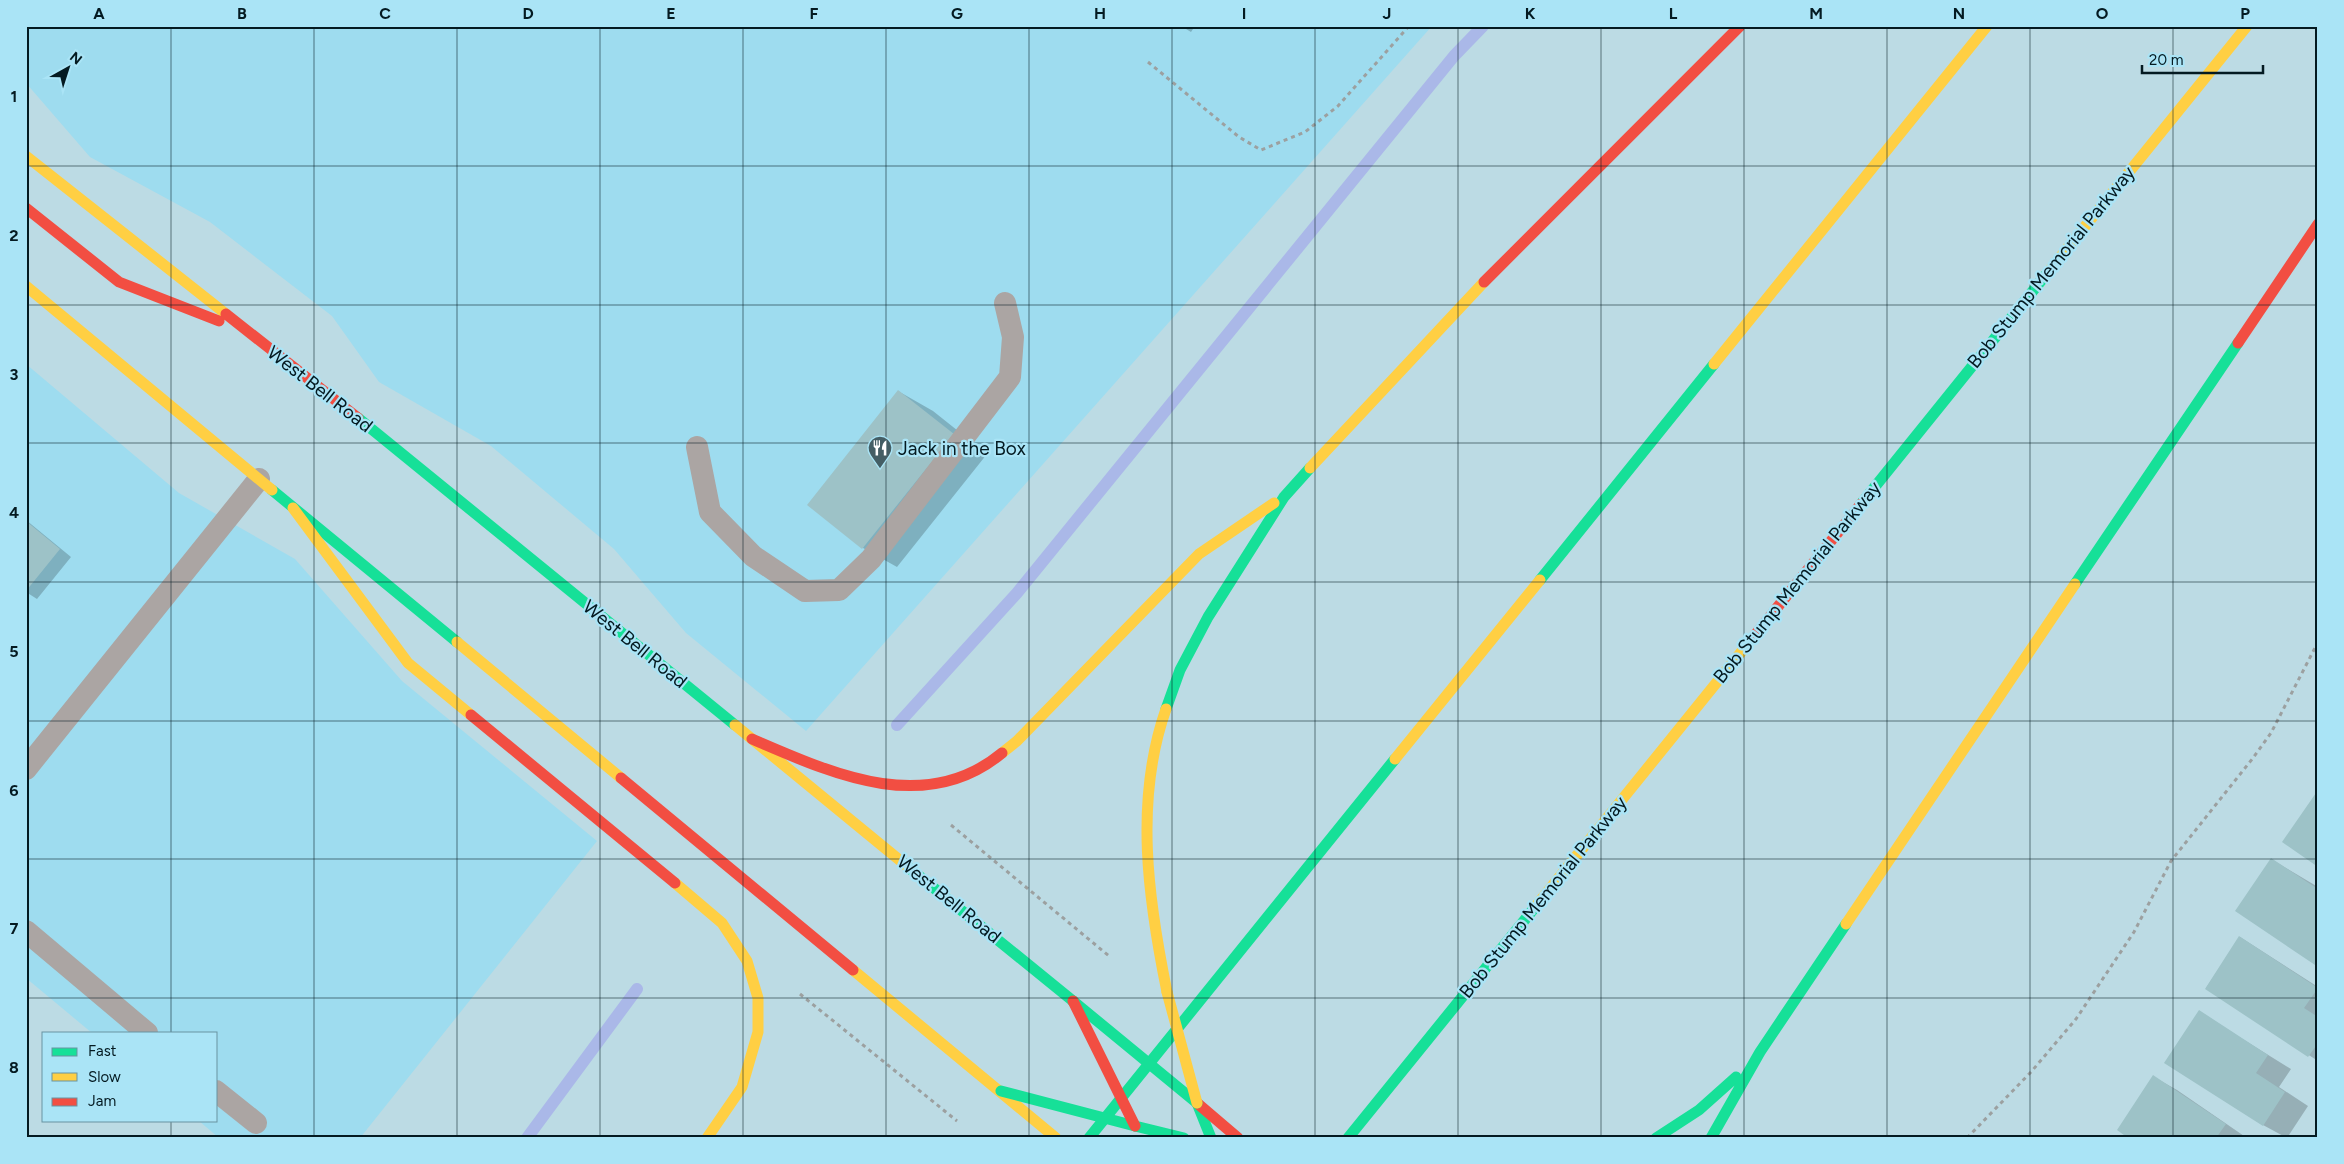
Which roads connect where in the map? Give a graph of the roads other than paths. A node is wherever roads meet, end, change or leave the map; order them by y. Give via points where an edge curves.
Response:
1 (1740, 26) edge
2 (1987, 26) edge
3 (2247, 26) edge
4 (26, 156) edge
5 (26, 208) edge
6 (2318, 224) edge
7 (26, 286) edge
8 (1005, 303) dead end
9 (246, 331) junction
10 (697, 447) dead end
11 (258, 479) junction
12 (1284, 497) junction
13 (293, 508) junction
14 (752, 739) junction
15 (26, 769) edge
16 (26, 931) edge
17 (1073, 1000) junction
18 (146, 1032) edge
19 (1760, 1052) junction
20 (1000, 1091) junction
21 (218, 1093) edge
22 (1197, 1103) junction
23 (256, 1123) dead end
24 (1135, 1126) junction
25 (707, 1138) edge
26 (1056, 1138) edge
27 (1089, 1138) edge
28 (1140, 1138) edge
29 (1184, 1138) edge
30 (1211, 1138) edge
31 (1238, 1138) edge
32 (1348, 1138) edge
33 (1656, 1138) edge
34 (1711, 1138) edge

1 - 12 main road via 1482,283
2 - 27 main road
3 - 32 main road, Bob Stump Memorial Parkway
4 - 9 main road, West Bell Road
5 - 9 main road via 118,282
6 - 19 main road
7 - 11 main road
8 - 10 lane via 1013,337 1010,377 871,559 838,590 805,591 753,556 710,512
9 - 14 main road, West Bell Road via 393,446
11 - 13 main road
11 - 15 lane
12 - 14 main road via 1199,554 1017,740 985,766 935,785 864,782 822,769
12 - 22 main road, bridge via 1208,617 1180,670 1163,718 1148,784 1147,850 1154,929
13 - 20 main road
13 - 25 main road via 408,663 722,923 742,953 758,998 758,1032 742,1087
14 - 17 main road, West Bell Road
16 - 18 lane
17 - 22 main road, West Bell Road, bridge
17 - 24 main road, bridge
19 - 33 main road via 1725,1089 1678,1126
19 - 34 main road
20 - 24 main road, bridge
20 - 26 main road
21 - 23 lane
22 - 30 main road
22 - 31 main road, West Bell Road
24 - 28 main road
24 - 29 main road

